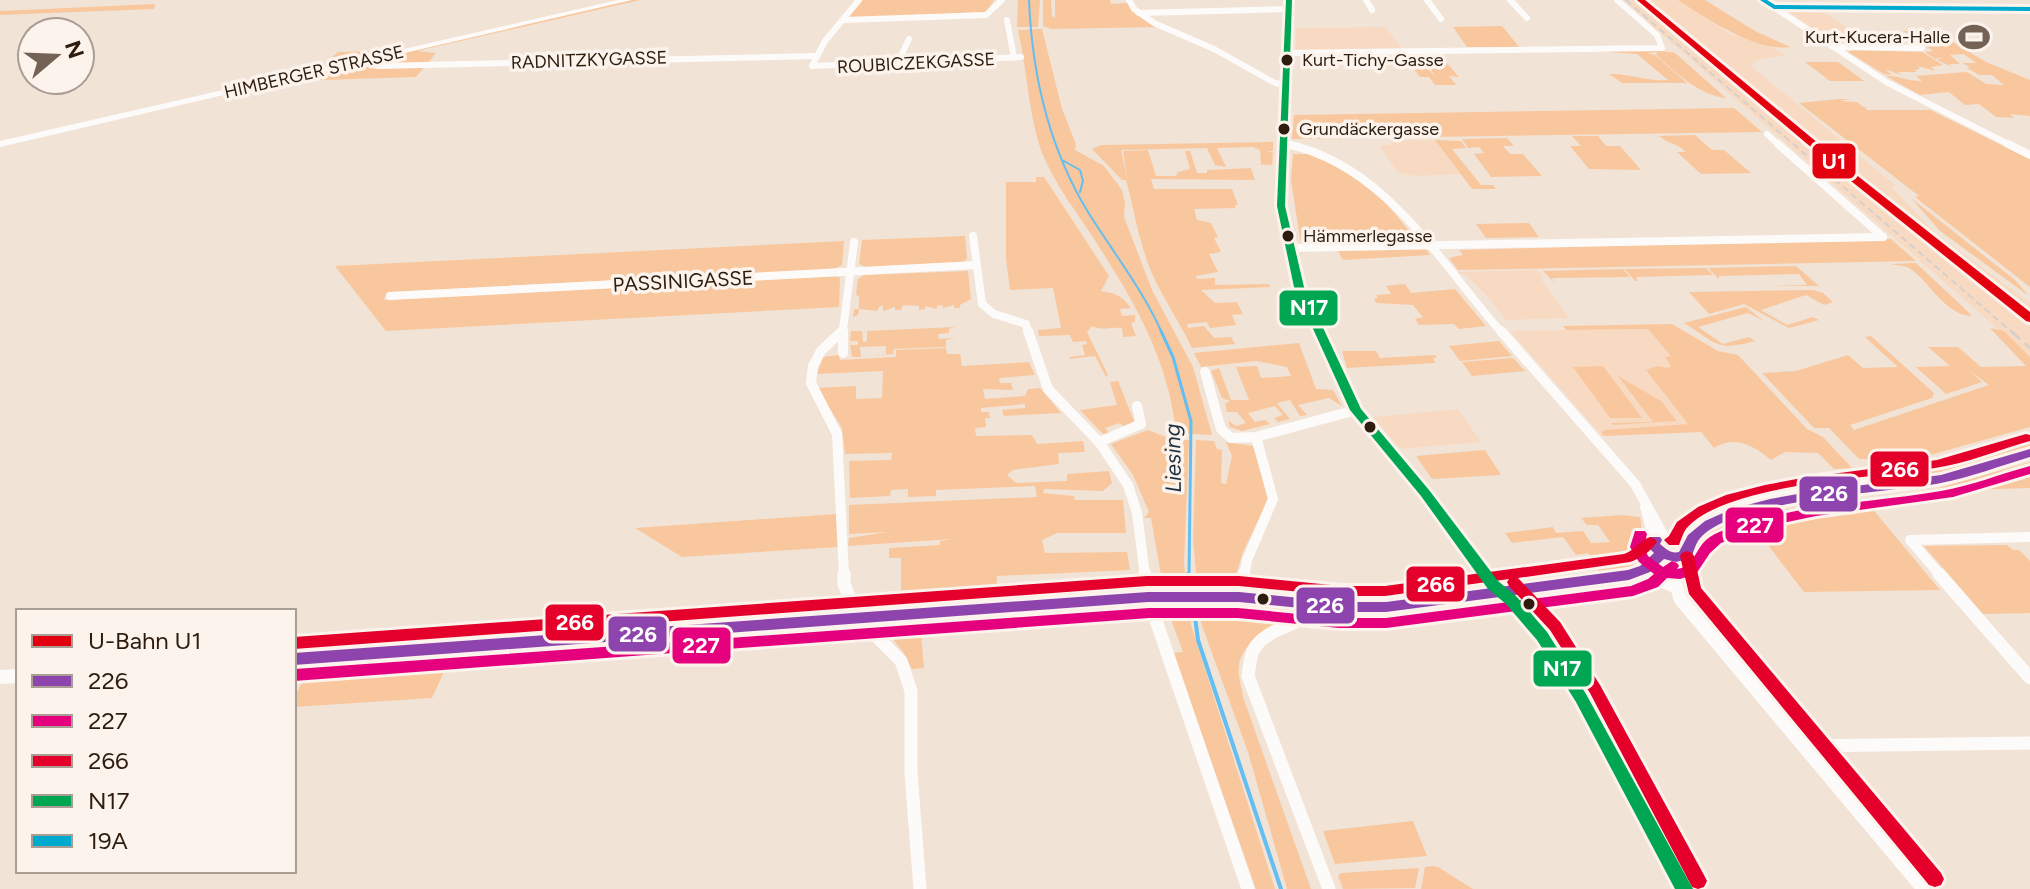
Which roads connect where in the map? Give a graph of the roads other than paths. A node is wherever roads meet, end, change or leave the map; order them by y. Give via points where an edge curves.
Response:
1 (628, 0) edge
2 (859, 0) edge
3 (1002, 0) edge
4 (1129, 0) edge
5 (1366, 0) edge
6 (1427, 0) edge
7 (1510, 0) edge
8 (1617, 0) edge
9 (1763, 0) edge
10 (2007, 0) edge
11 (1289, 4) edge
12 (1774, 7) junction
13 (1372, 10) dead end
14 (2028, 10) edge
15 (1139, 13) junction
16 (920, 17) junction
17 (1527, 18) dead end
18 (1441, 19) dead end
19 (844, 20) junction
20 (1007, 20) dead end
21 (913, 29) dead end
22 (909, 39) dead end
23 (1833, 47) junction
24 (1922, 48) dead end
25 (1287, 53) junction
26 (816, 56) junction
27 (361, 62) junction
28 (897, 64) junction
29 (1287, 85) junction
30 (1767, 134) dead end
31 (0, 144) edge
32 (1283, 146) junction
33 (2030, 146) edge
34 (2016, 149) junction
35 (2030, 155) edge
36 (973, 236) dead end
37 (854, 242) dead end
38 (1428, 245) junction
39 (1289, 248) junction
40 (976, 265) junction
41 (850, 272) junction
42 (390, 296) dead end
43 (843, 330) junction
44 (843, 353) dead end
45 (1205, 372) dead end
46 (1137, 406) dead end
47 (1356, 410) junction
48 (2030, 436) edge
49 (1256, 437) junction
50 (1099, 442) junction
51 (2030, 453) edge
52 (1643, 497) junction
53 (1656, 517) junction
54 (2030, 537) edge
55 (1669, 544) junction
56 (1637, 572) junction
57 (1674, 586) junction
58 (1502, 593) junction
59 (1148, 597) junction
60 (1239, 597) junction
61 (1321, 605) junction
62 (858, 618) junction
63 (296, 659) edge
64 (2030, 678) edge
65 (2030, 743) edge
66 (1805, 746) junction
67 (920, 889) edge
68 (1248, 889) edge
69 (1329, 889) edge
70 (1684, 889) edge
71 (1923, 889) edge

1 - 27 main road, HIMBERGER STRASSE
2 - 19 street
3 - 16 street via 986,15
4 - 15 street
5 - 13 street
6 - 18 street
7 - 17 street
8 - 25 street via 1657,35 1662,48
9 - 12 street
10 - 14 street
11 - 15 street
11 - 25 main road
12 - 14 street
12 - 23 street
15 - 29 street
16 - 19 street
16 - 21 street
19 - 26 street
20 - 28 street, ROUBICZEKGASSE via 1018,58
22 - 28 street
23 - 24 street
23 - 34 street via 1888,83
25 - 29 main road
26 - 27 street, RADNITZKYGASSE via 378,66
26 - 28 street, ROUBICZEKGASSE via 812,66
27 - 31 main road, HIMBERGER STRASSE
29 - 32 main road
30 - 38 street via 1883,237
32 - 38 street via 1316,152 1365,178 1406,215
32 - 39 main road via 1281,206
33 - 34 street
34 - 35 street
36 - 40 street
37 - 41 street
38 - 39 street
38 - 52 street
39 - 47 main road via 1299,287
40 - 41 street, PASSINIGASSE
40 - 50 street via 983,306 1026,324 1048,389
41 - 42 street, PASSINIGASSE
41 - 43 street
43 - 44 street
43 - 62 street via 821,351 811,383 837,434 842,571
45 - 49 street via 1221,429 1231,438
46 - 50 street via 1141,424
47 - 49 street
47 - 58 main road
48 - 55 main road via 1894,474 1751,494 1706,512
49 - 60 street via 1274,494 1247,560
50 - 59 street via 1128,485 1137,513
51 - 55 main road via 1943,478 1756,507
52 - 53 street
52 - 55 street
53 - 55 street
53 - 55 street via 1670,528
54 - 64 street via 1910,540
55 - 56 main road
55 - 57 street
56 - 57 street
56 - 58 main road
57 - 66 street via 1689,611
58 - 61 main road via 1386,607
58 - 70 main road via 1542,636 1581,698
59 - 60 main road
59 - 62 main road
59 - 68 street
60 - 61 main road
61 - 69 street via 1264,639 1253,650 1248,676
62 - 63 main road
62 - 67 street via 901,661 911,691
65 - 66 street
66 - 71 street

